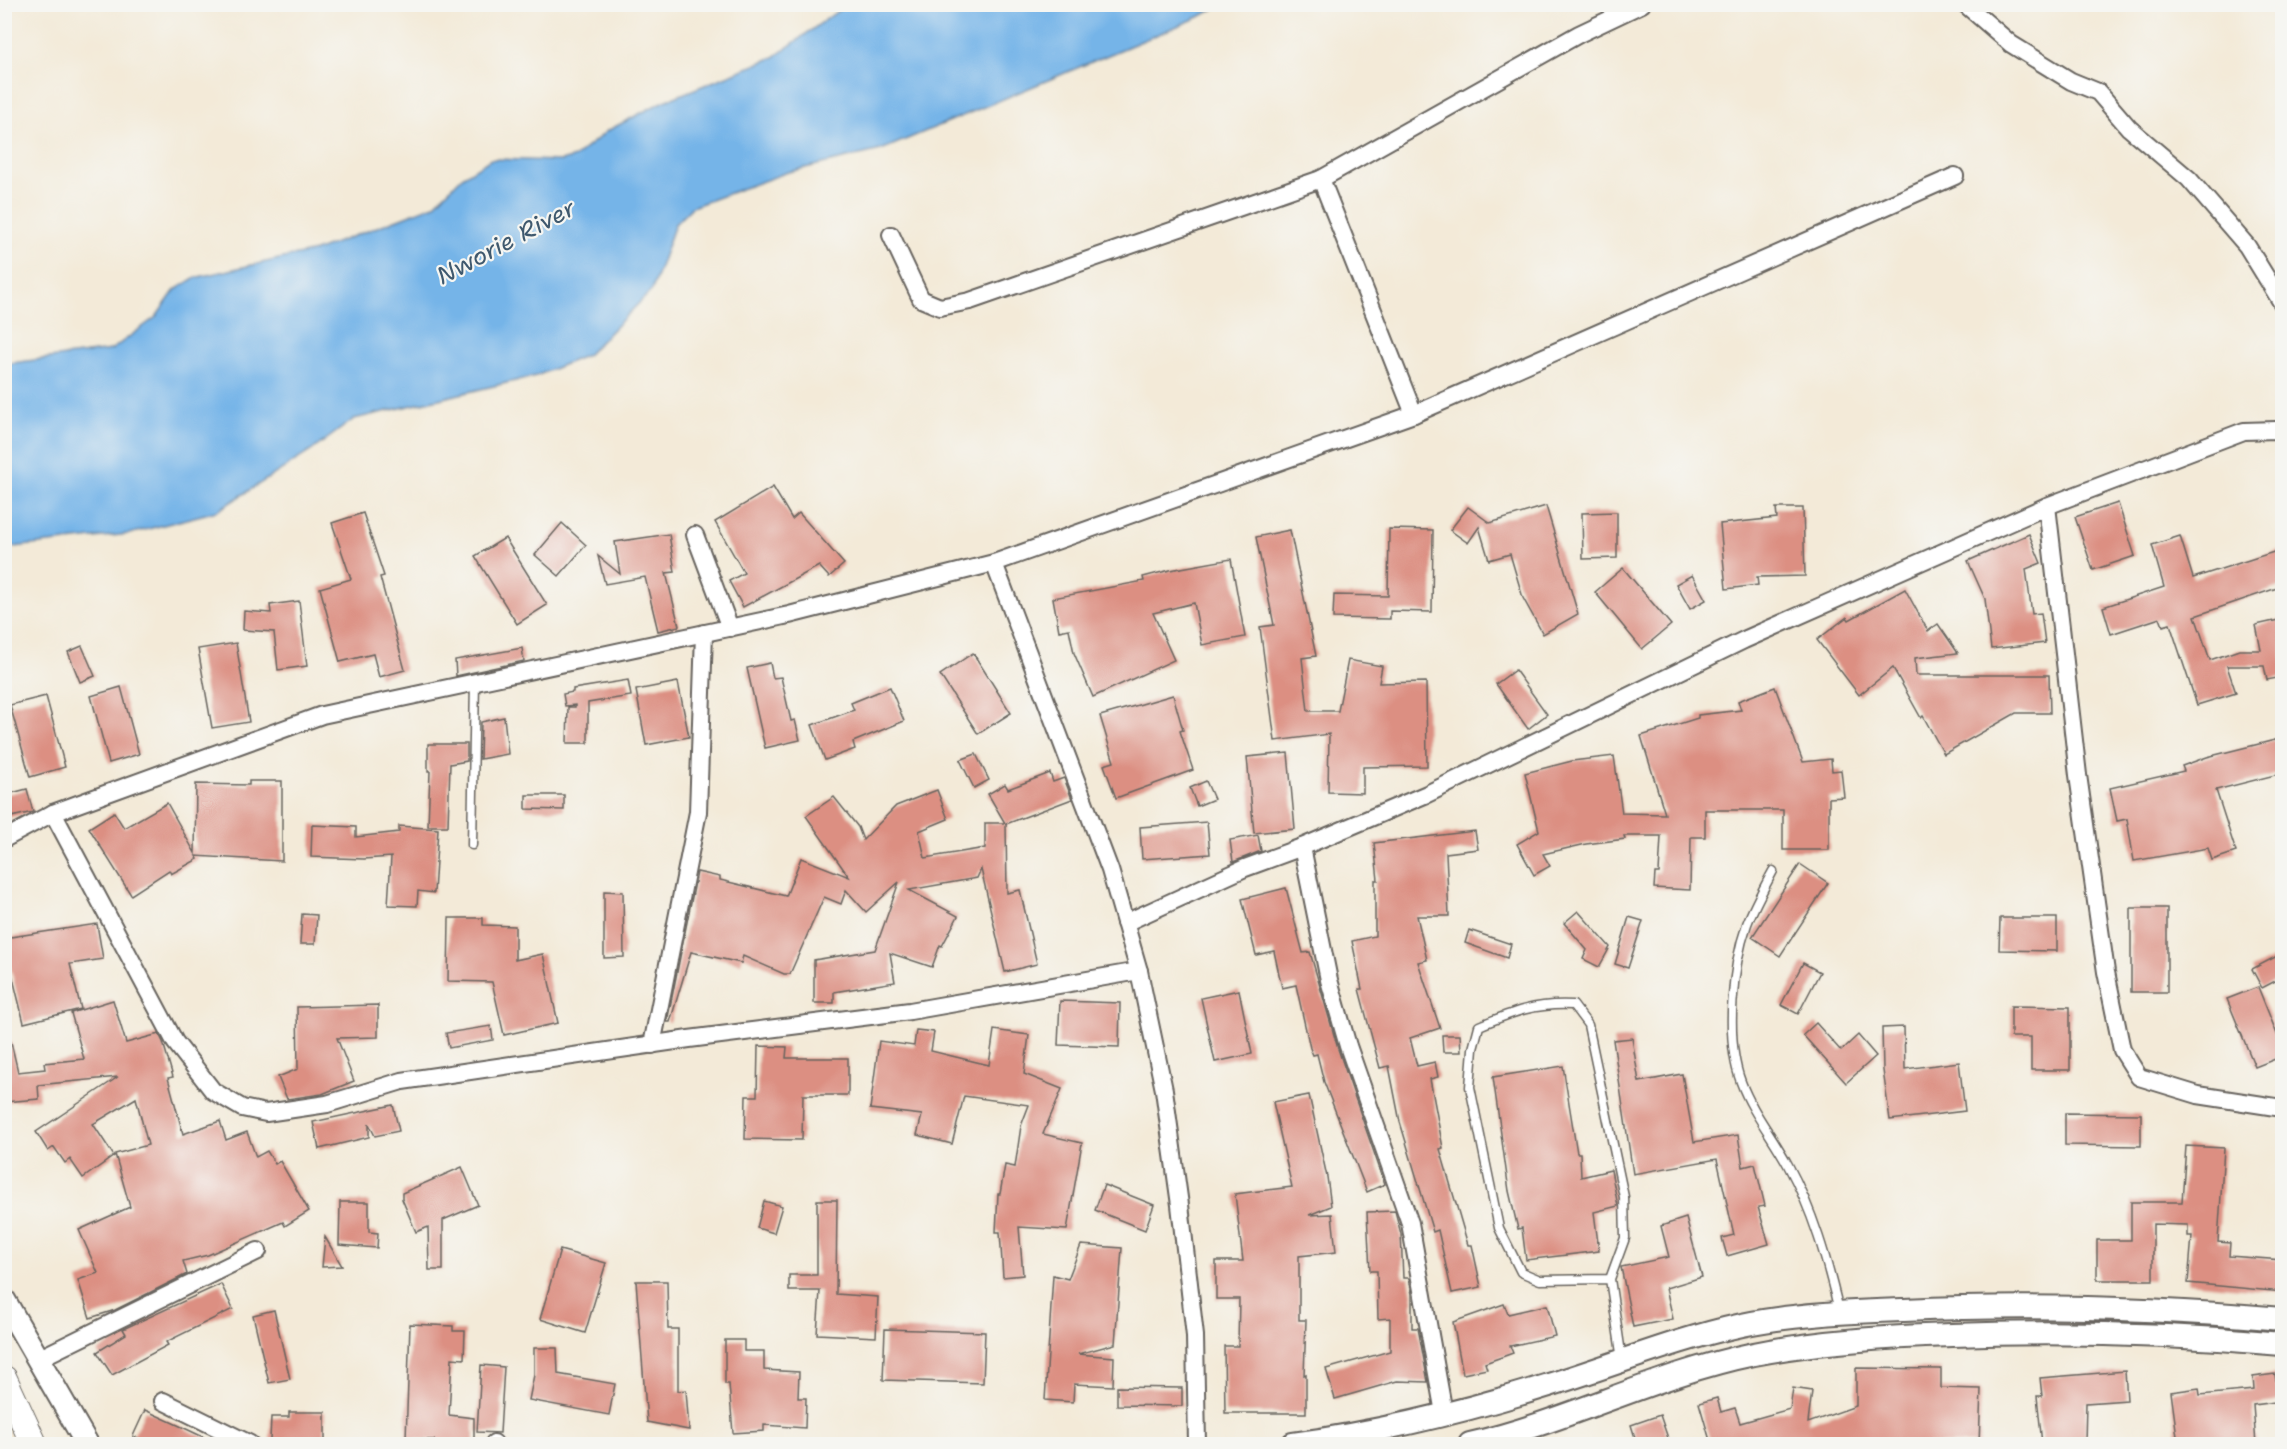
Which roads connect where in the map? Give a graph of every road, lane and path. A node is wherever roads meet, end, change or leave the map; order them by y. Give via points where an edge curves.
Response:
1 (1642, 4) edge
2 (1965, 4) edge
3 (1955, 176) dead end
4 (1321, 179) junction
5 (891, 235) dead end
6 (2283, 303) edge
7 (1414, 414) junction
8 (2283, 432) edge
9 (2047, 506) junction
10 (695, 535) dead end
11 (994, 563) junction
12 (730, 628) junction
13 (704, 633) junction
14 (475, 682) junction
15 (53, 813) junction
16 (4, 839) edge
17 (472, 845) dead end
18 (1302, 847) junction
19 (1773, 871) dead end
20 (1125, 923) junction
21 (1139, 971) junction
22 (652, 1045) junction
23 (2283, 1108) edge
24 (258, 1251) dead end
25 (1610, 1279) junction
26 (4, 1300) edge
27 (1839, 1314) junction
28 (2283, 1319) edge
29 (2283, 1344) edge
30 (38, 1359) junction
31 (1622, 1361) junction
32 (4, 1379) edge
33 (163, 1401) dead end
34 (1444, 1413) junction
35 (84, 1440) edge
36 (34, 1444) edge
37 (250, 1444) edge
38 (1197, 1444) edge
39 (1293, 1444) edge
40 (1470, 1444) edge

1 - 4 street via 1579,34
2 - 6 street via 2011,44 2098,92 2129,128 2189,179 2247,246
3 - 7 street
4 - 5 street via 970,301 940,307 921,299
4 - 7 street
7 - 11 street
8 - 9 street via 2244,431
9 - 18 street via 1744,640 1427,794
9 - 23 street via 2078,775 2106,972 2122,1050 2139,1077 2198,1095
10 - 12 street
11 - 12 street
11 - 20 street via 1110,870
12 - 13 street
13 - 14 street
13 - 22 street via 698,812
14 - 15 street via 322,715
14 - 17 lane
15 - 16 street
15 - 22 street via 175,1042 213,1091 242,1108 266,1113 317,1105 402,1081
18 - 20 street via 1245,868
18 - 34 street via 1329,980 1410,1222
19 - 27 lane via 1747,924 1739,956 1731,1033 1740,1080 1788,1166 1824,1246
20 - 21 street
21 - 22 street via 910,1011
21 - 38 street via 1164,1090 1180,1205 1195,1336
24 - 30 street
25 - 25 lane via 1625,1238 1624,1197 1588,1025 1573,1005 1550,1004 1523,1008 1479,1026 1470,1087 1499,1228 1521,1272 1540,1280
25 - 31 lane
26 - 30 main road
27 - 28 main road via 1953,1308 2090,1308
27 - 31 main road via 1743,1325
29 - 40 main road via 2191,1336 2027,1332 1806,1345 1684,1372 1505,1437
30 - 35 main road
31 - 34 main road
32 - 36 main road
33 - 37 street
34 - 39 main road via 1347,1437

